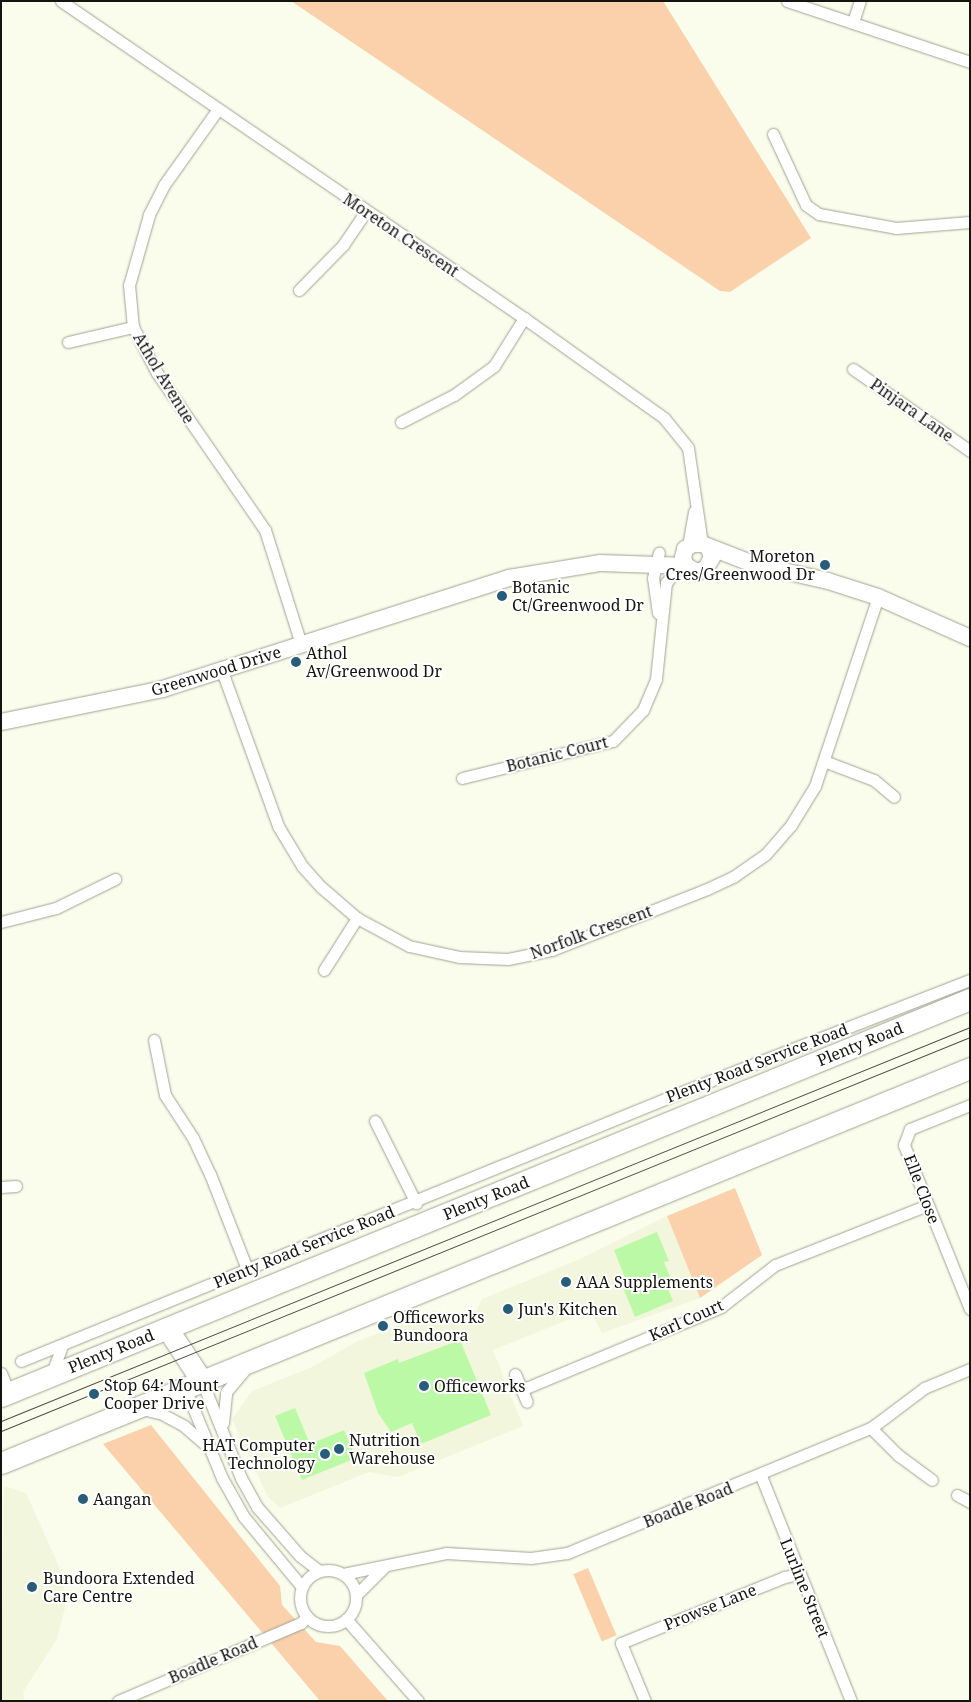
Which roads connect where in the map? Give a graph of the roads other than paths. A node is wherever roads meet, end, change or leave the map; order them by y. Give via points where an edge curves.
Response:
1 (61, 1) edge
2 (787, 1) edge
3 (860, 1) edge
4 (853, 22) junction
5 (970, 62) edge
6 (218, 109) junction
7 (773, 134) dead end
8 (366, 211) junction
9 (970, 222) edge
10 (299, 290) dead end
11 (524, 318) junction
12 (133, 327) junction
13 (68, 342) dead end
14 (854, 369) dead end
15 (401, 422) dead end
16 (970, 451) edge
17 (692, 553) junction
18 (657, 558) junction
19 (753, 564) junction
20 (709, 566) junction
21 (878, 597) junction
22 (660, 624) junction
23 (970, 638) edge
24 (302, 644) junction
25 (222, 670) junction
26 (1, 722) edge
27 (824, 761) junction
28 (462, 778) dead end
29 (894, 797) dead end
30 (115, 879) dead end
31 (357, 918) junction
32 (1, 922) edge
33 (324, 970) dead end
34 (970, 980) edge
35 (970, 999) edge
36 (154, 1040) dead end
37 (970, 1068) edge
38 (970, 1105) edge
39 (375, 1122) dead end
40 (545, 1149) junction
41 (556, 1169) junction
42 (16, 1186) dead end
43 (1, 1187) edge
44 (416, 1202) junction
45 (927, 1205) junction
46 (247, 1270) junction
47 (970, 1309) edge
48 (167, 1328) junction
49 (62, 1344) junction
50 (257, 1359) junction
51 (21, 1361) dead end
52 (970, 1369) edge
53 (1, 1373) edge
54 (515, 1374) dead end
55 (51, 1376) junction
56 (194, 1385) junction
57 (522, 1390) junction
58 (5, 1394) edge
59 (527, 1402) dead end
60 (136, 1408) junction
61 (870, 1428) junction
62 (223, 1433) junction
63 (209, 1447) junction
64 (1, 1463) edge
65 (761, 1476) junction
66 (932, 1480) dead end
67 (957, 1495) dead end
68 (970, 1502) edge
69 (384, 1566) junction
70 (319, 1571) junction
71 (343, 1574) junction
72 (799, 1574) junction
73 (302, 1587) junction
74 (356, 1595) junction
75 (307, 1616) junction
76 (346, 1619) junction
77 (118, 1701) edge
78 (418, 1701) edge
79 (645, 1701) edge
80 (851, 1701) edge

1 - 6 street, Moreton Crescent
2 - 4 street
3 - 4 street
4 - 5 street
6 - 8 street, Moreton Crescent
6 - 12 street, Athol Avenue via 164,186 148,215 129,285
7 - 9 street via 806,206 819,214 896,228
8 - 10 street via 343,245
8 - 11 street, Moreton Crescent
11 - 15 street via 494,366 454,395
11 - 17 street, Moreton Crescent via 664,418 688,448 696,501
12 - 13 street
12 - 24 street, Athol Avenue via 157,372 265,530
14 - 16 street, Pinjara Lane
17 - 18 street, Greenwood Drive
17 - 19 street, Greenwood Drive
17 - 20 street via 712,557
17 - 20 street, Greenwood Drive via 697,572
17 - 22 street, Botanic Court via 666,583
18 - 22 street, Botanic Court via 653,578
18 - 24 street, Greenwood Drive via 634,554 509,578
19 - 20 street, Greenwood Drive
19 - 21 street, Greenwood Drive via 828,581
21 - 23 street, Greenwood Drive
21 - 27 street, Norfolk Crescent
22 - 28 street, Botanic Court via 656,679 643,710 613,741
24 - 25 street, Greenwood Drive
25 - 26 street, Greenwood Drive via 163,689
25 - 31 street, Norfolk Crescent via 269,805 288,845 321,887
27 - 29 street via 874,780
27 - 31 street, Norfolk Crescent via 808,799 791,825 750,866 707,889 552,950 508,959 459,957 409,946
30 - 32 street via 56,908
31 - 33 street
34 - 40 street, Plenty Road Service Road
35 - 41 highway, Plenty Road
36 - 46 street via 165,1095 193,1138 210,1174
37 - 50 highway
38 - 45 street, Elle Close via 910,1129 904,1145
39 - 44 street
40 - 41 street
40 - 44 street, Plenty Road Service Road
41 - 48 highway, Plenty Road
42 - 43 street
44 - 46 street, Plenty Road Service Road
45 - 47 street, Elle Close
45 - 57 street, Karl Court via 775,1264 721,1307
46 - 49 street, Plenty Road Service Road
48 - 55 highway, Plenty Road
48 - 56 highway
49 - 51 street, Plenty Road Service Road
49 - 55 street
50 - 56 highway
50 - 62 street via 236,1377 226,1392 222,1410
52 - 61 street, Boadle Road via 924,1388
53 - 58 street
54 - 57 street
55 - 58 highway, Plenty Road
56 - 60 highway
56 - 62 street
56 - 63 street
57 - 59 street
60 - 63 street via 160,1413 184,1426
60 - 64 highway
61 - 65 street, Boadle Road
61 - 66 street via 898,1455
62 - 70 street via 257,1507 300,1556
63 - 73 street via 244,1517
65 - 69 street, Boadle Road via 552,1557 446,1553
65 - 72 street, Lurline Street
67 - 68 street
69 - 71 street, Boadle Road
69 - 74 street
70 - 71 street
70 - 73 street
71 - 74 street via 350,1580
72 - 79 street, Prowse Lane via 621,1643
72 - 80 street, Lurline Street
73 - 75 street via 300,1602
74 - 76 street via 352,1612
75 - 76 street via 314,1622 331,1626
75 - 77 street, Boadle Road via 301,1623
76 - 78 street

